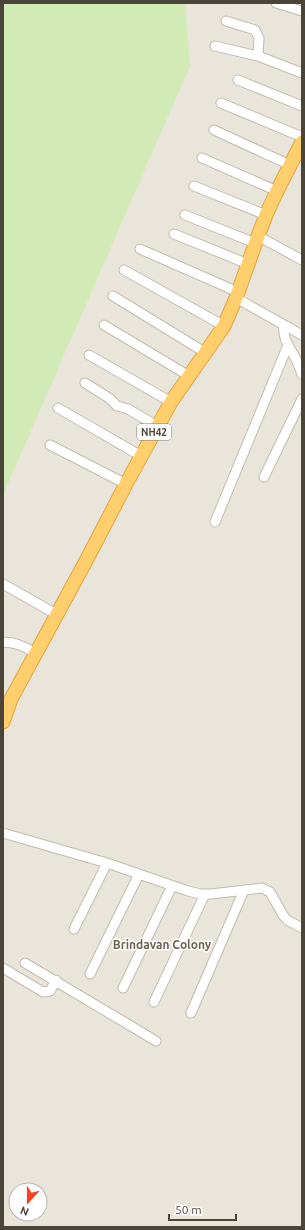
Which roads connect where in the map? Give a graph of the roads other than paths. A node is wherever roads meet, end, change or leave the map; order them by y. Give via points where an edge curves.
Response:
1 (276, 3) edge
2 (302, 12) edge
3 (226, 21) dead end
4 (215, 46) dead end
5 (258, 56) junction
6 (302, 73) edge
7 (238, 80) dead end
8 (221, 103) dead end
9 (302, 106) edge
10 (214, 130) dead end
11 (302, 137) edge
12 (302, 142) edge
13 (202, 158) dead end
14 (290, 165) junction
15 (194, 186) dead end
16 (277, 190) junction
17 (266, 215) junction
18 (185, 216) dead end
19 (174, 234) dead end
20 (256, 240) junction
21 (140, 249) dead end
22 (302, 260) edge
23 (248, 264) junction
24 (124, 270) dead end
25 (237, 295) junction
26 (114, 296) dead end
27 (104, 325) dead end
28 (284, 325) junction
29 (224, 326) junction
30 (302, 335) edge
31 (288, 345) junction
32 (206, 353) junction
33 (90, 355) dead end
34 (302, 374) edge
35 (189, 376) junction
36 (86, 383) dead end
37 (302, 399) edge
38 (171, 402) junction
39 (58, 408) dead end
40 (157, 426) junction
41 (50, 445) dead end
42 (141, 456) junction
43 (264, 477) dead end
44 (126, 484) junction
45 (215, 522) dead end
46 (3, 584) edge
47 (56, 614) junction
48 (3, 642) edge
49 (35, 653) junction
50 (3, 722) edge
51 (3, 833) edge
52 (107, 863) junction
53 (139, 874) junction
54 (172, 886) junction
55 (244, 890) junction
56 (205, 894) junction
57 (302, 928) edge
58 (74, 929) dead end
59 (25, 963) dead end
60 (3, 968) edge
61 (90, 974) dead end
62 (56, 980) junction
63 (123, 988) dead end
64 (154, 1002) dead end
65 (191, 1013) dead end
66 (156, 1041) dead end

1 - 2 street
3 - 5 street via 255,30 259,38
4 - 5 street
5 - 6 street
7 - 9 street
8 - 11 street
10 - 14 street
12 - 14 highway, NH42
13 - 16 street
14 - 16 highway, NH42
15 - 17 street
16 - 17 highway, NH42
17 - 20 highway, NH42
18 - 20 street
19 - 23 street
20 - 22 street
20 - 23 highway, NH42
21 - 25 street
23 - 25 highway, NH42
24 - 29 street
25 - 28 street
25 - 29 highway, NH42
26 - 32 street
27 - 35 street
28 - 30 street
28 - 31 street
29 - 32 highway, NH42
31 - 34 street
31 - 45 street
32 - 35 highway, NH42
33 - 38 street
35 - 38 highway, NH42
36 - 40 street via 117,406 128,409
37 - 43 street
38 - 40 highway, NH42
39 - 42 street
40 - 42 highway, NH42
41 - 44 street
42 - 44 highway, NH42
44 - 47 highway, NH42
46 - 47 street
47 - 49 highway, NH42
48 - 49 street via 16,643
49 - 50 highway, NH42 via 11,699
51 - 52 street
52 - 53 street
52 - 58 street
53 - 54 street
53 - 61 street
54 - 56 street
54 - 63 street
55 - 56 street
55 - 57 street via 267,890 287,920
55 - 65 street
56 - 64 street
59 - 62 street
60 - 62 street via 43,992 50,991
62 - 66 street

